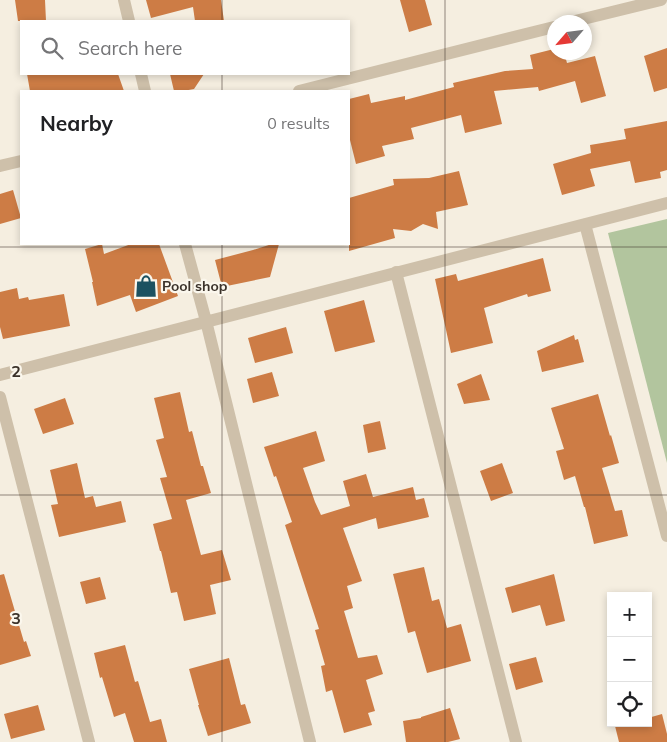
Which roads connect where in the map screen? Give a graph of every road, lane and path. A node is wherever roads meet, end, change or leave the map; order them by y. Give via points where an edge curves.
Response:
1 (124, 0) edge
2 (661, 0) edge
3 (592, 17) edge
4 (129, 20) edge
5 (547, 29) edge
6 (141, 75) edge
7 (145, 90) edge
8 (303, 90) edge
9 (20, 161) edge
10 (0, 166) edge
11 (667, 203) edge
12 (585, 224) junction
13 (185, 245) edge
14 (396, 272) junction
15 (206, 321) junction
16 (0, 375) edge
17 (0, 397) edge
18 (667, 536) edge
19 (90, 742) edge
20 (310, 742) edge
21 (516, 742) edge

1 - 4 street
2 - 3 street
5 - 8 street
6 - 7 street
9 - 10 street
11 - 12 street
12 - 14 street
12 - 18 street
13 - 15 street
14 - 15 street
14 - 21 street
15 - 16 street
15 - 20 street
17 - 19 street

